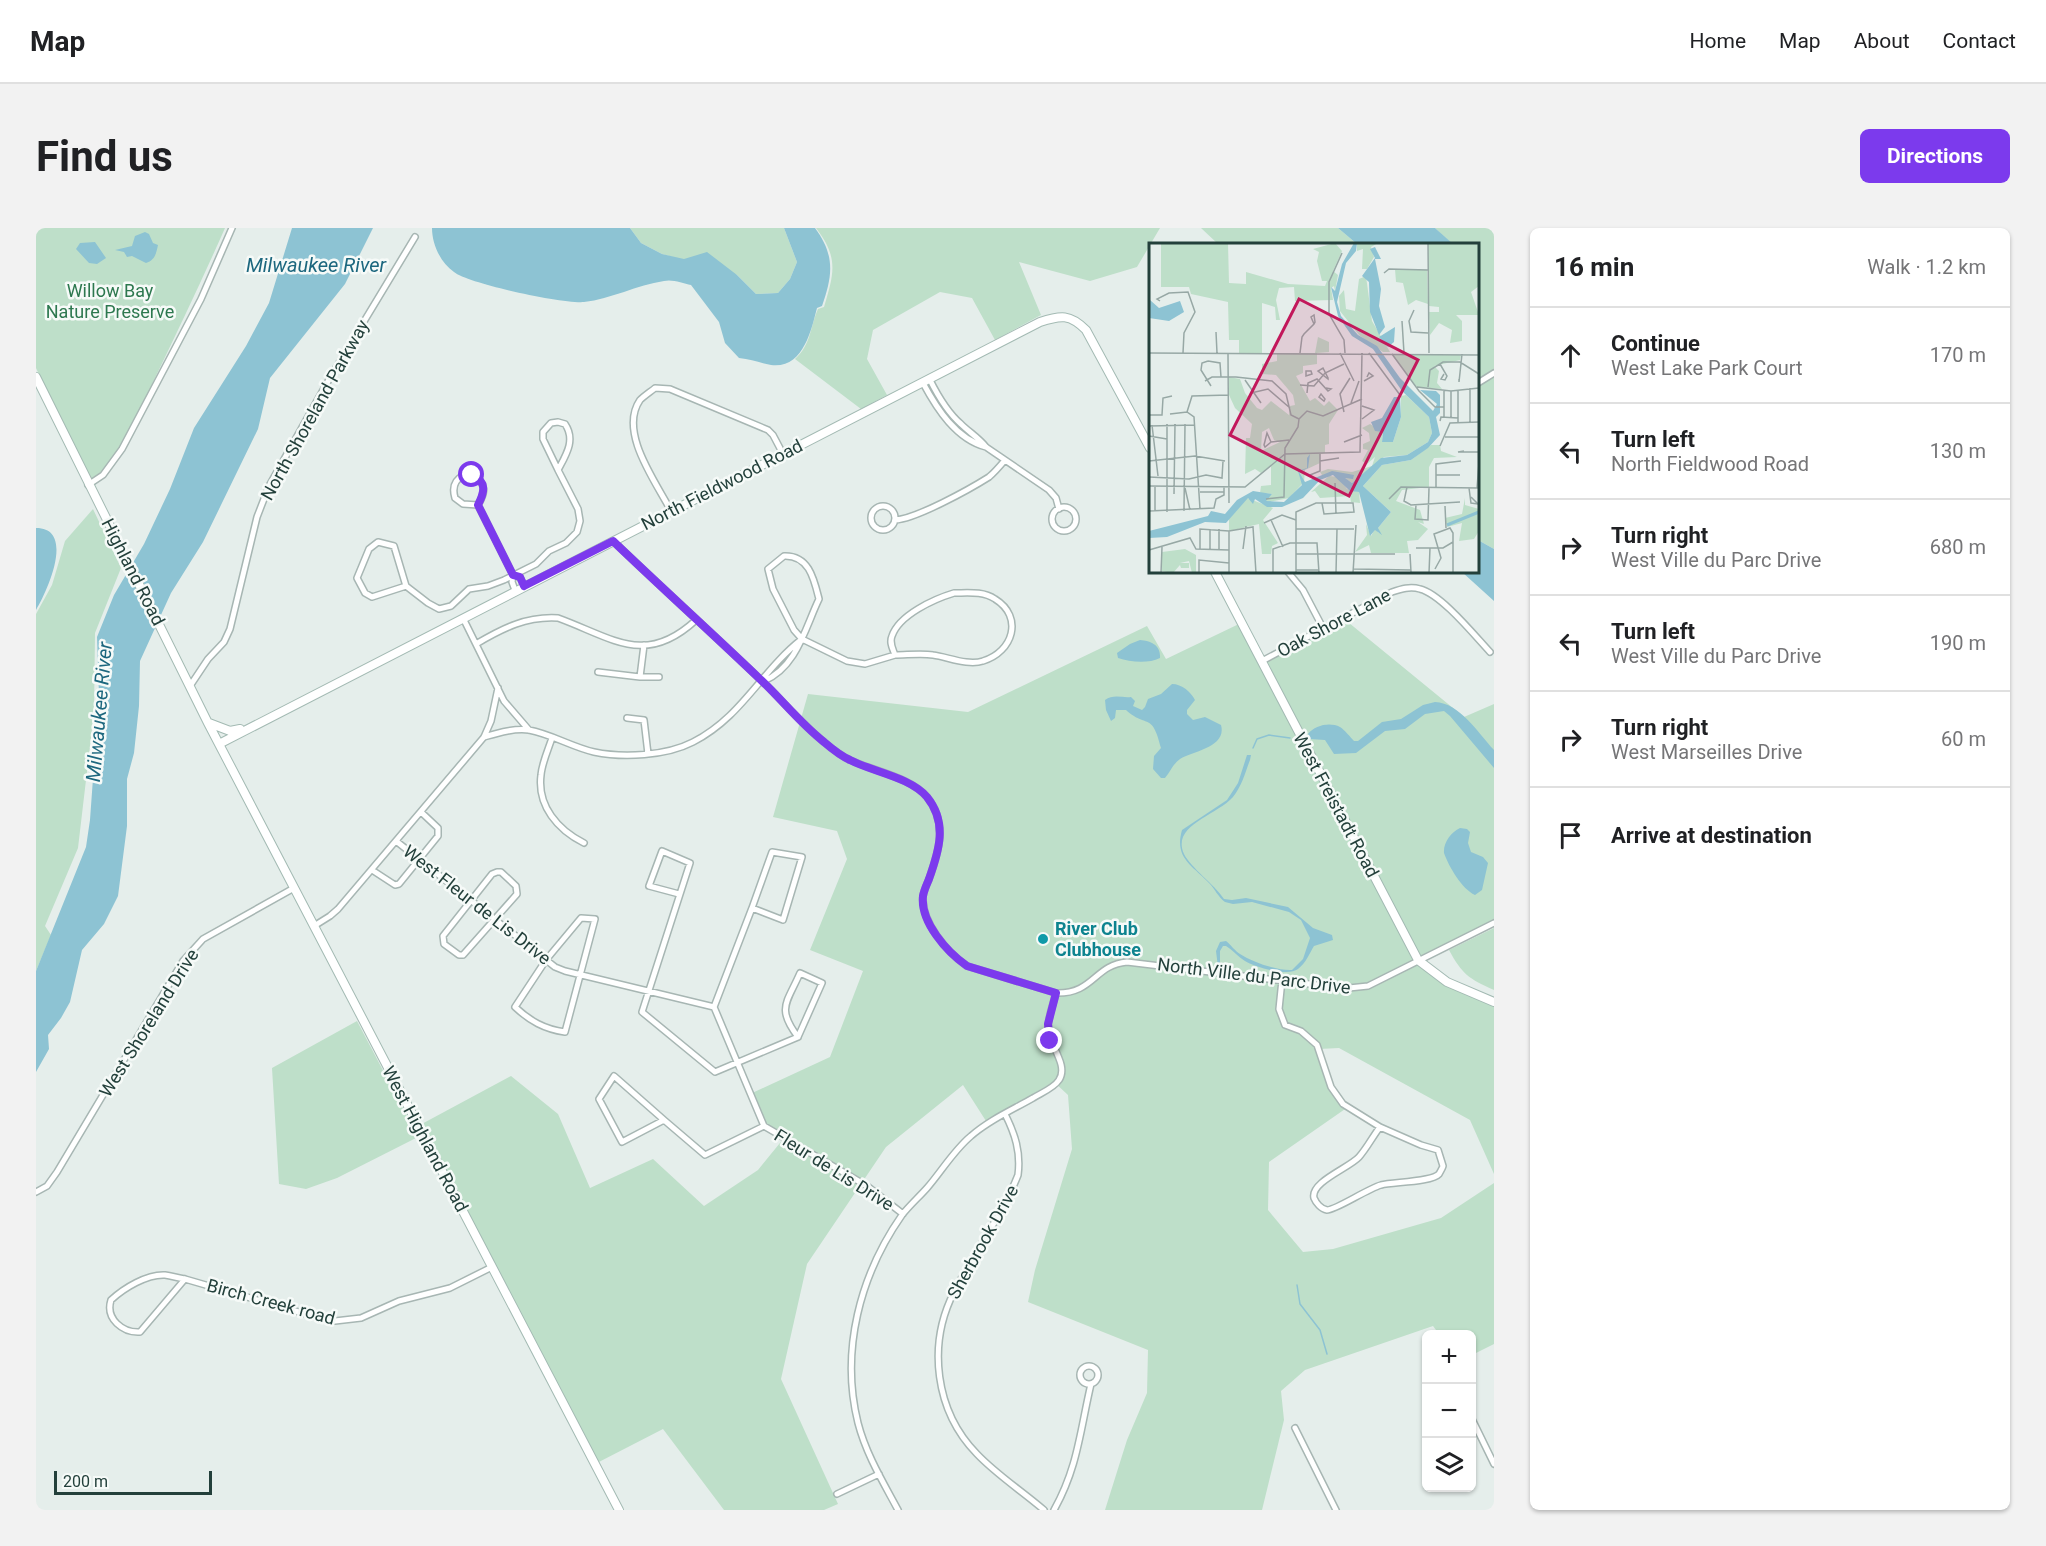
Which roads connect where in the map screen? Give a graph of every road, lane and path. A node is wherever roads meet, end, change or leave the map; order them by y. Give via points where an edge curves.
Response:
1 (232, 228) edge
2 (415, 237) dead end
3 (1494, 373) edge
4 (36, 379) edge
5 (926, 381) junction
6 (1479, 382) edge
7 (1149, 446) edge
8 (783, 454) junction
9 (1005, 460) junction
10 (558, 470) junction
11 (88, 484) junction
12 (478, 505) junction
13 (1059, 509) junction
14 (671, 511) junction
15 (895, 520) junction
16 (613, 541) junction
17 (1216, 573) edge
18 (1289, 573) edge
19 (513, 575) junction
20 (406, 586) junction
21 (524, 586) junction
22 (515, 590) junction
23 (463, 618) junction
24 (696, 620) junction
25 (1323, 628) junction
26 (802, 639) junction
27 (476, 644) junction
28 (644, 645) junction
29 (1490, 652) dead end
30 (896, 655) junction
31 (1262, 661) junction
32 (598, 672) dead end
33 (640, 677) junction
34 (659, 677) dead end
35 (762, 681) junction
36 (190, 686) junction
37 (498, 688) junction
38 (627, 718) dead end
39 (208, 723) junction
40 (253, 726) junction
41 (529, 730) junction
42 (484, 738) junction
43 (552, 738) junction
44 (219, 744) junction
45 (648, 754) junction
46 (231, 767) joint
47 (421, 812) junction
48 (396, 841) junction
49 (584, 843) dead end
50 (419, 859) junction
51 (372, 870) junction
52 (294, 888) junction
53 (679, 894) junction
54 (471, 902) junction
55 (752, 908) junction
56 (495, 920) junction
57 (1494, 923) edge
58 (314, 926) junction
59 (546, 960) junction
60 (1418, 960) junction
61 (580, 975) junction
62 (1282, 980) junction
63 (649, 993) junction
64 (1056, 993) junction
65 (1494, 1002) edge
66 (714, 1007) junction
67 (798, 1037) junction
68 (735, 1062) junction
69 (1005, 1114) junction
70 (664, 1120) junction
71 (764, 1126) junction
72 (1380, 1127) junction
73 (36, 1192) edge
74 (903, 1214) junction
75 (492, 1268) junction
76 (185, 1279) junction
77 (1091, 1384) dead end
78 (1476, 1427) edge
79 (1295, 1428) dead end
80 (1494, 1464) edge
81 (879, 1474) junction
82 (837, 1494) dead end
83 (619, 1510) edge
84 (898, 1510) edge
85 (1044, 1510) edge
86 (1054, 1510) edge
87 (1336, 1510) edge

1 - 11 street via 201,299 122,449 103,475
2 - 36 street, North Shoreland Parkway via 273,478 257,517 230,629
3 - 6 street
4 - 11 street, Highland Road
5 - 7 street, North Fieldwood Road via 1040,322 1058,316 1068,318 1086,330
5 - 8 street, North Fieldwood Road
5 - 9 street via 958,426 976,444
8 - 14 street, North Fieldwood Road
8 - 14 street via 768,430 670,389 655,388 641,399 633,428 636,446
9 - 13 street via 1049,490
9 - 15 street via 982,481 912,517
10 - 10 street via 571,436 565,424 558,422 551,423 543,432
10 - 19 street via 578,509 577,532 536,564
11 - 36 street, Highland Road
12 - 12 street via 484,491 481,481 472,475 460,477 454,485 455,498 463,504
12 - 19 street
13 - 13 street via 1054,515 1054,526 1064,531 1071,529 1076,519 1073,512
14 - 16 street, North Fieldwood Road
15 - 15 street via 892,509 884,506 874,510 871,518 874,525 884,530 892,527
16 - 21 street, North Fieldwood Road
16 - 24 street
17 - 31 street, West Freistadt Road
18 - 25 street via 1303,590
19 - 20 street via 495,584 469,589 451,606 439,609
19 - 21 street via 520,577
19 - 22 street
20 - 20 street via 394,546 378,542 369,549 357,578 365,593 372,597
21 - 22 street, North Fieldwood Road
22 - 23 street, North Fieldwood Road
23 - 27 street
23 - 40 street, North Fieldwood Road
24 - 28 street via 671,639
24 - 35 street
25 - 29 street, Oak Shore Lane via 1392,592 1422,589 1458,618
25 - 31 street, Oak Shore Lane
26 - 26 street via 819,599 805,562 784,556 768,569 773,589
26 - 30 street via 848,661 865,664
26 - 35 street
27 - 28 street via 515,623 546,617 632,646
27 - 37 street
28 - 33 street
30 - 30 street via 932,655 980,663 1001,651 1009,640 1009,612 994,598 981,593 954,593 938,598 899,625 891,644
31 - 60 street, West Freistadt Road
32 - 33 street
33 - 34 street
35 - 45 street via 715,729 691,743
35 - 64 street via 822,741 848,760 886,774 926,796 940,824 940,840 923,894 923,910 936,935 955,957 970,967
36 - 39 street, Highland Road
37 - 41 street
37 - 42 street
38 - 45 street via 644,720
39 - 40 street via 230,731
39 - 44 street, Highland Road
40 - 44 street, North Fieldwood Road
41 - 42 street via 500,732
41 - 43 street
42 - 47 street
43 - 45 street via 619,756
43 - 49 street via 541,775 545,804 568,835
44 - 46 street, Highland Road
46 - 52 street, West Highland Road
47 - 48 street
47 - 50 street via 440,831
48 - 50 street, West Fleur de Lis Drive
48 - 51 street
50 - 51 street via 395,885
50 - 54 street, West Fleur de Lis Drive
51 - 58 street via 338,909
52 - 58 street, West Highland Road
52 - 73 street, West Shoreland Drive via 193,948 57,1172
53 - 53 street via 690,863 662,851 649,886
53 - 63 street
54 - 56 street, West Fleur de Lis Drive
54 - 56 street via 492,874 501,872 516,886 517,894
54 - 56 street via 443,936 444,944 455,953 463,955
55 - 55 street via 772,852 802,857 783,920
55 - 66 street
56 - 59 street, West Fleur de Lis Drive
57 - 60 street, North Ville du Parc Drive
58 - 75 street, West Highland Road
59 - 61 street, West Fleur de Lis Drive
59 - 61 street via 581,918 595,919
59 - 61 street via 515,1006 537,1024 565,1032
60 - 62 street, North Ville du Parc Drive via 1362,988
60 - 65 street, West Freistadt Road via 1447,982
61 - 63 street, West Fleur de Lis Drive
62 - 64 street, North Ville du Parc Drive via 1127,962 1108,967 1078,991
62 - 72 street via 1279,1009 1285,1024 1317,1045 1331,1087 1342,1104
63 - 66 street, West Fleur de Lis Drive
63 - 68 street via 642,1012 715,1072
64 - 69 street via 1048,1031 1061,1063 1061,1078
66 - 68 street
67 - 67 street via 822,983 800,973 784,1014
67 - 68 street
68 - 71 street
69 - 74 street via 968,1138
69 - 85 street, Sherbrook Drive via 1018,1147 1018,1175 945,1312 938,1351 940,1388 946,1408 975,1453
70 - 70 street via 614,1076 599,1099 622,1142
70 - 71 street via 705,1155
71 - 74 street, Fleur de Lis Drive via 867,1186
72 - 72 street via 1360,1156 1319,1183 1314,1199 1320,1207 1337,1207 1367,1189 1432,1179 1439,1174 1443,1166 1438,1150
74 - 81 street via 867,1281 852,1350 851,1384 858,1424
75 - 76 street, Birch Creek road via 450,1288 399,1301 361,1318 335,1321
75 - 83 street, West Highland Road
76 - 76 street, Birch Creek road via 164,1275 120,1291 111,1300 110,1314 117,1325 130,1333 140,1332
77 - 86 street via 1078,1455
78 - 80 street
79 - 87 street
81 - 82 street
81 - 84 street

